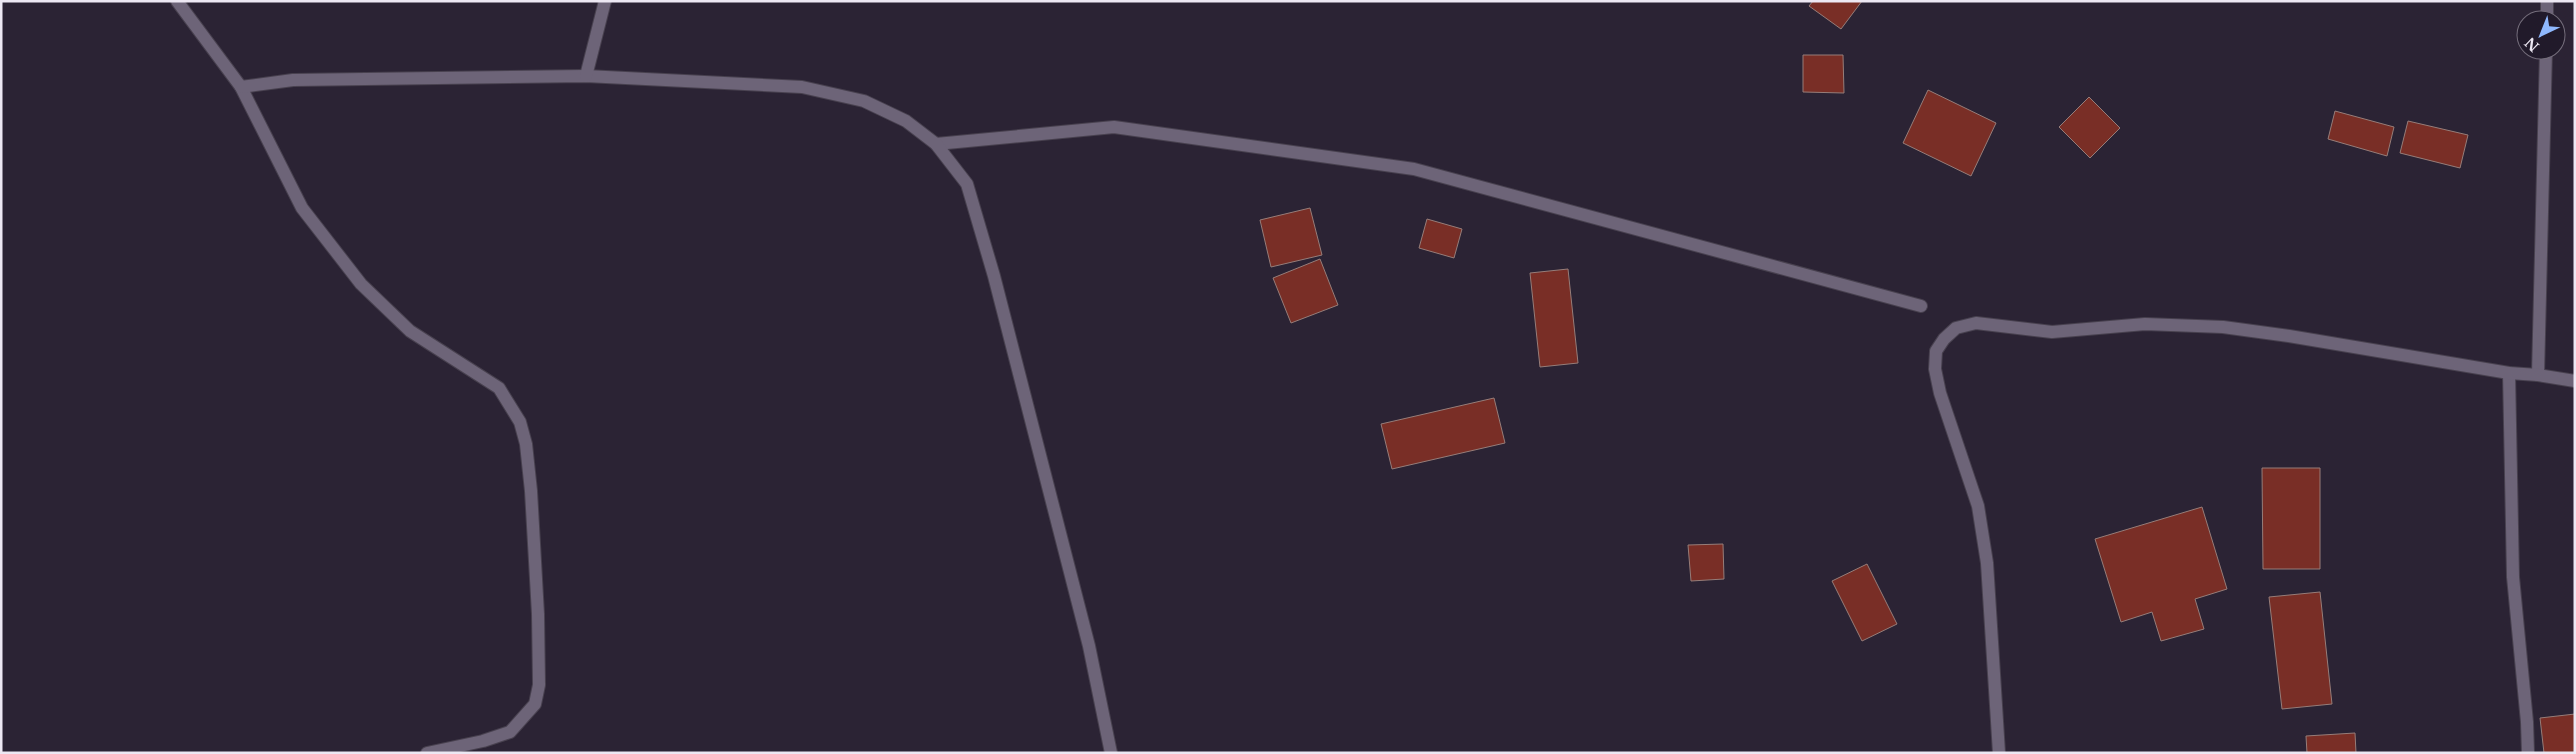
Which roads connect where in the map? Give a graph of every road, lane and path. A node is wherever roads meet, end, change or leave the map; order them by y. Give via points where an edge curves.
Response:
1 (177, 1) edge
2 (605, 1) edge
3 (2546, 60) edge
4 (586, 76) junction
5 (241, 87) junction
6 (936, 144) junction
7 (1921, 306) dead end
8 (2509, 374) junction
9 (2538, 375) junction
10 (2575, 381) edge
11 (426, 753) edge
12 (1111, 753) edge
13 (1998, 753) edge
14 (2528, 753) edge

1 - 5 street
2 - 4 street
3 - 9 street
4 - 5 street via 293,80
4 - 6 street via 802,87 864,101 906,121
5 - 11 street via 302,208 361,284 410,331 499,388 520,422 532,491 538,614 539,685 535,704 510,732
6 - 7 street via 1114,127 1414,169
6 - 12 street via 967,184 994,276 1089,646
8 - 9 street
8 - 13 street via 2223,327 2145,324 2052,332 1976,323 1956,328 1936,351 1935,370 1978,506 1987,563
8 - 14 street via 2513,577
9 - 10 street

